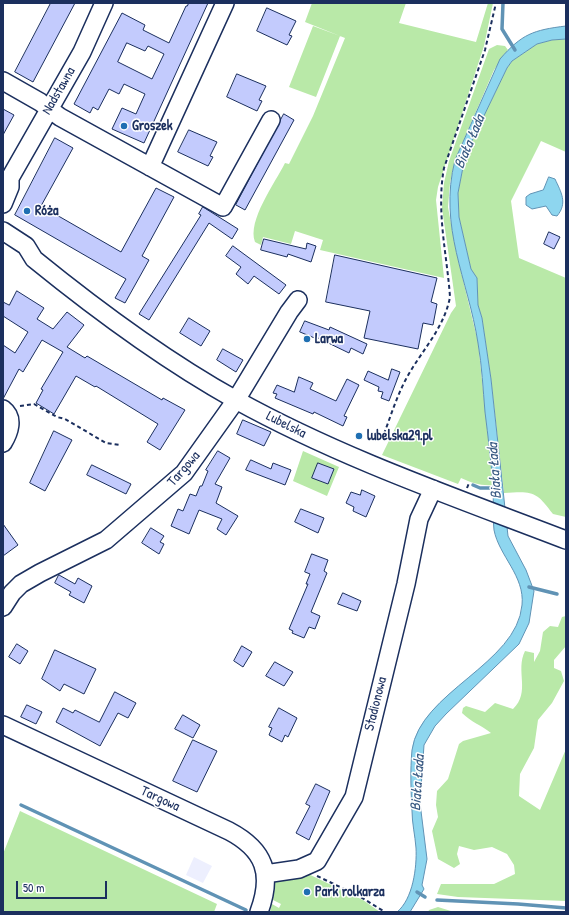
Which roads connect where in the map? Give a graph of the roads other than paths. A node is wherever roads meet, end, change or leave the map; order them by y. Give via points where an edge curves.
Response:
1 (104, 3) edge
2 (225, 3) edge
3 (3, 81) edge
4 (49, 108) junction
5 (270, 120) dead end
6 (150, 167) junction
7 (7, 181) edge
8 (3, 204) edge
9 (3, 231) edge
10 (3, 244) edge
11 (34, 259) junction
12 (298, 300) dead end
13 (236, 400) junction
14 (4, 410) edge
15 (3, 443) edge
16 (433, 489) junction
17 (566, 540) edge
18 (3, 607) edge
19 (3, 725) edge
20 (265, 874) junction
21 (259, 912) edge

1 - 4 street, Nadstawna via 82,52
2 - 6 street
3 - 4 street
4 - 6 street via 60,117
4 - 7 street, Nadstawna
5 - 6 street via 223,207
7 - 8 street, Nadstawna via 10,187
9 - 11 street, Lubelska via 26,246
10 - 11 street, Lubelska
11 - 13 street, Lubelska via 134,336
12 - 13 street, Targowa
13 - 16 street, Lubelska via 328,446
13 - 18 street, Targowa via 175,482 106,540 21,584
14 - 15 street via 10,427
16 - 17 street, Lubelska
16 - 20 street, Stadionowa via 419,519 406,584 354,797 317,861 299,869
19 - 20 street, Targowa via 240,837 255,849
20 - 21 street, Targowa via 265,894

